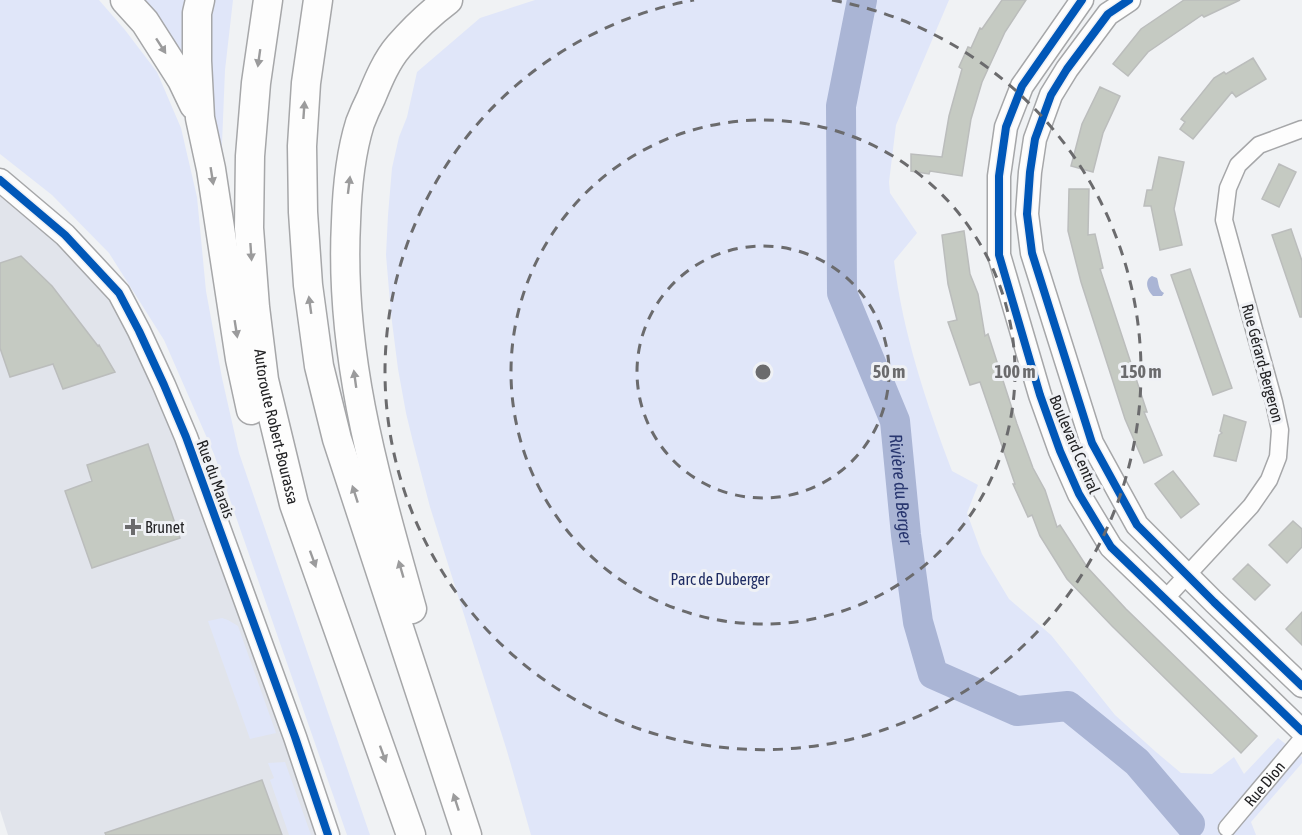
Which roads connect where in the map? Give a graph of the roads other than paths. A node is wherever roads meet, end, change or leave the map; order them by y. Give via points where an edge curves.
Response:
1 (125, 0) edge
2 (200, 0) edge
3 (268, 0) edge
4 (318, 0) edge
5 (448, 0) edge
6 (1082, 0) edge
7 (1128, 0) edge
8 (200, 118) junction
9 (1302, 129) edge
10 (0, 180) edge
11 (294, 504) junction
12 (1186, 575) junction
13 (1165, 599) junction
14 (1302, 686) edge
15 (1302, 731) edge
16 (1302, 739) edge
17 (446, 769) junction
18 (1227, 828) dead end
19 (328, 835) edge
20 (411, 835) edge
21 (467, 835) edge

1 -> 8 highway via 145,22 182,80
2 - 8 highway
3 -> 11 highway, Autoroute Robert-Bourassa via 255,83 249,228 264,380
17 -> 4 highway via 337,439 319,366 308,285 302,146
17 -> 5 highway via 418,629 361,409 347,318 345,248 350,169 360,123 379,78 398,47
6 - 13 street, Boulevard Central via 1022,86 1006,127 999,176 999,255 1040,394 1079,494 1111,547
7 - 12 street, Boulevard Central via 1108,14 1051,95 1035,139 1027,214 1032,253 1092,443 1137,525
8 -> 11 highway via 251,410 260,446
9 - 12 street, Rue Gérard-Bergeron via 1259,146 1238,165 1228,188 1224,220 1278,420 1278,457 1269,480 1251,506
10 - 19 street, Rue du Marais via 65,235 119,293 139,331 190,447
11 -> 20 highway, Autoroute Robert-Bourassa
12 - 13 street, Rue Gérard-Bergeron
12 - 14 street, Boulevard Central
13 - 15 street, Boulevard Central
16 - 18 street, Rue Dion
21 -> 17 highway

